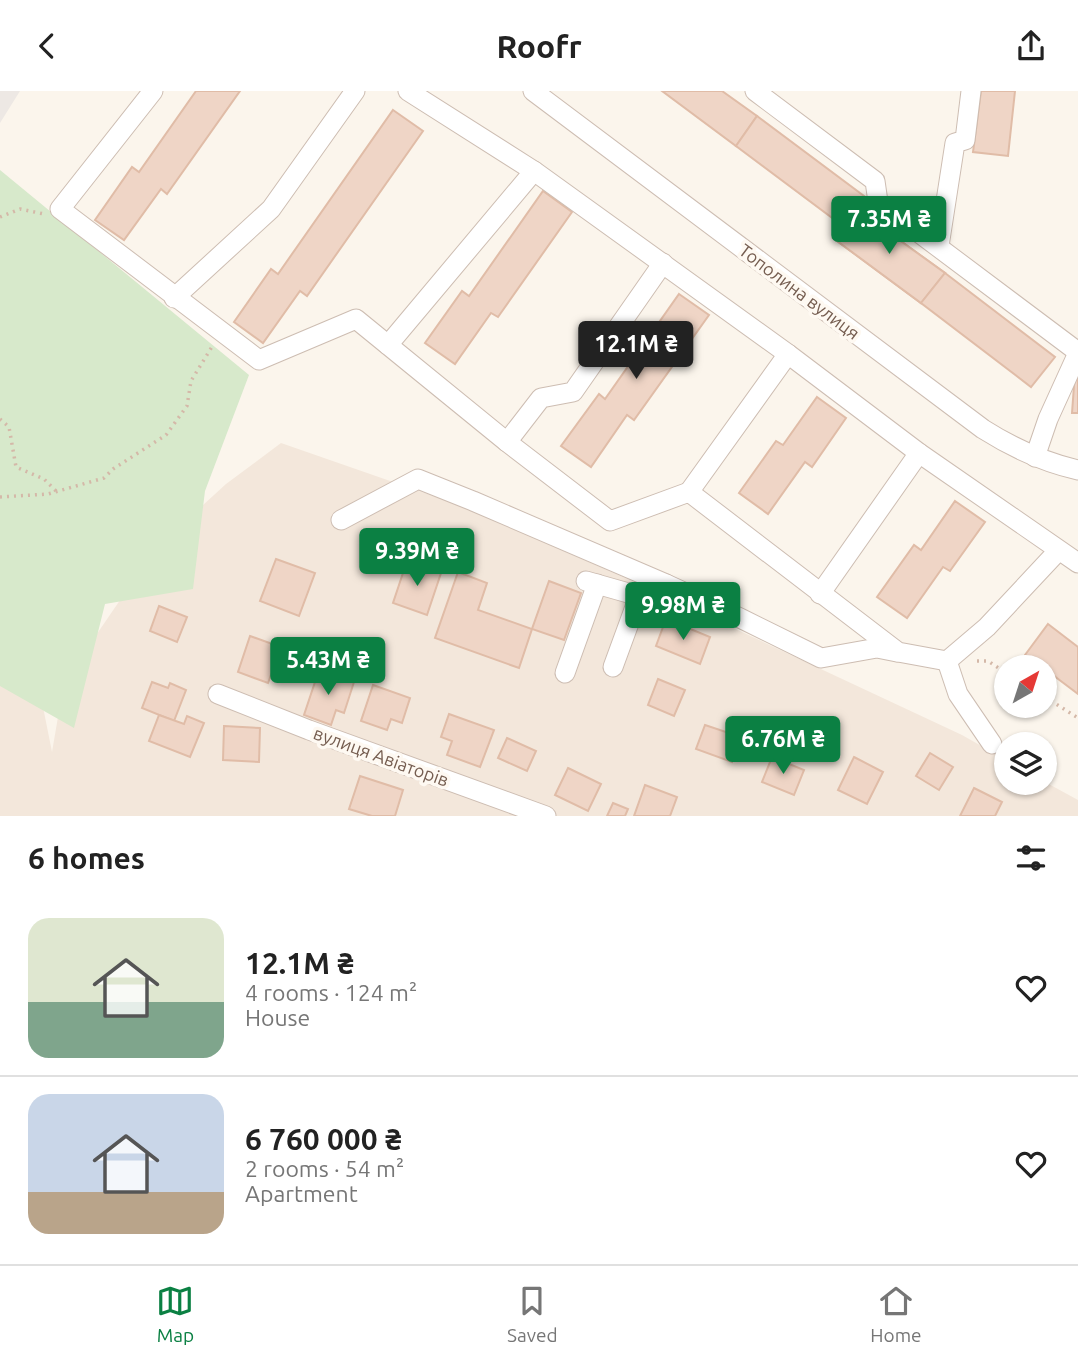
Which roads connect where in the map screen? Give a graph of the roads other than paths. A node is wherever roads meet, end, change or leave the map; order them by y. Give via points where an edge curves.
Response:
1 (153, 91) edge
2 (355, 91) edge
3 (408, 91) edge
4 (533, 91) edge
5 (755, 91) edge
6 (971, 91) edge
7 (534, 171) junction
8 (939, 246) junction
9 (663, 263) junction
10 (174, 297) junction
11 (388, 345) junction
12 (1078, 352) edge
13 (788, 354) junction
14 (507, 442) junction
15 (919, 453) junction
16 (1035, 457) junction
17 (1078, 470) edge
18 (689, 492) junction
19 (341, 520) dead end
20 (1058, 551) junction
21 (1078, 563) edge
22 (666, 584) junction
23 (820, 594) junction
24 (639, 596) junction
25 (898, 652) junction
26 (947, 661) junction
27 (613, 667) dead end
28 (565, 673) dead end
29 (218, 694) dead end
30 (992, 744) dead end
31 (546, 816) edge

1 - 10 street via 60,209
2 - 10 street via 271,209
3 - 7 street
4 - 16 street, Тополина вулиця via 983,429
5 - 8 street via 875,181 878,202
6 - 8 street via 965,140 955,143
7 - 9 street
7 - 11 street
8 - 12 street
9 - 13 street
9 - 14 street via 573,392 541,398
10 - 11 street via 259,360 356,319
11 - 14 street
12 - 16 street
13 - 15 street
13 - 18 street
14 - 18 street via 610,521
15 - 20 street
15 - 23 street
16 - 17 street, Тополина вулиця
18 - 23 street
19 - 22 street via 418,479
20 - 21 street
20 - 26 street via 987,627
22 - 24 street via 660,602
22 - 25 street via 821,659 877,648
23 - 25 street
24 - 27 street
24 - 28 street via 591,582
25 - 26 street
26 - 30 street via 958,694
29 - 31 street, вулиця Авіаторів

